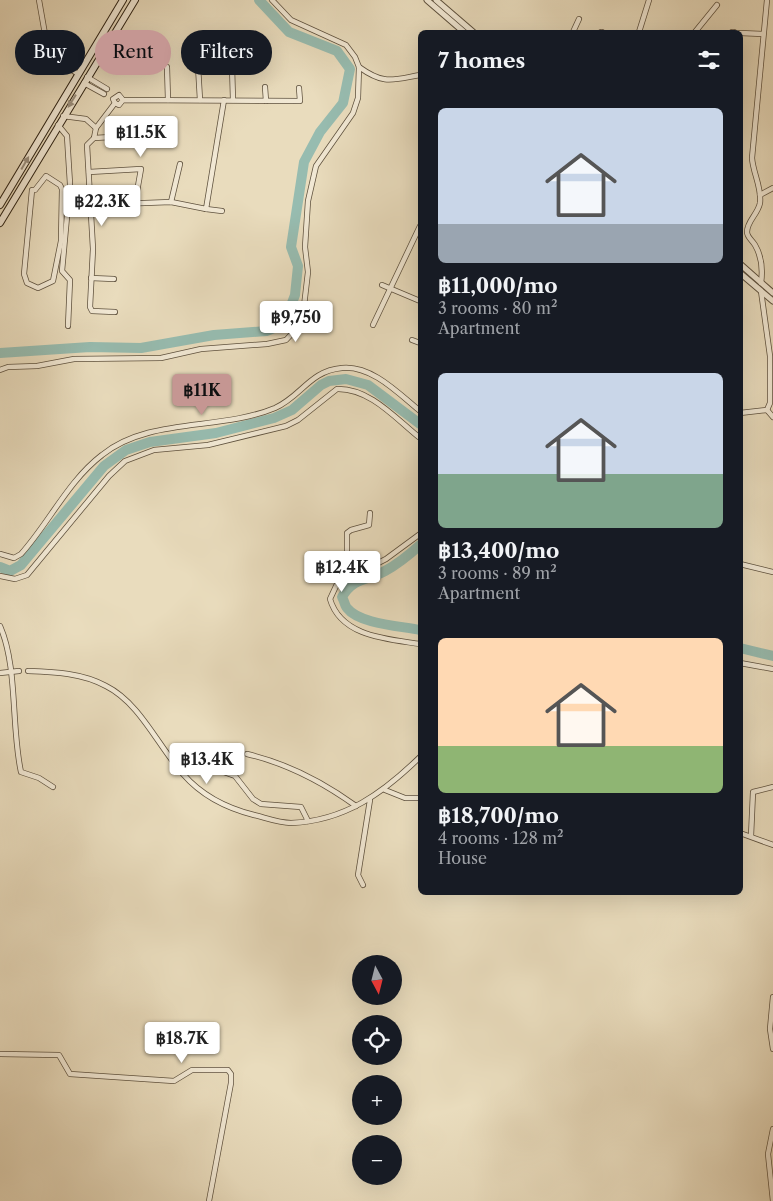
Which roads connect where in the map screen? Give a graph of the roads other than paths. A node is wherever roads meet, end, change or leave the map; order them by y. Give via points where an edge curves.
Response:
1 (39, 0) edge
2 (123, 0) edge
3 (135, 0) edge
4 (272, 0) edge
5 (427, 0) edge
6 (436, 0) edge
7 (649, 0) edge
8 (767, 0) edge
9 (717, 5) dead end
10 (579, 19) dead end
11 (44, 30) edge
12 (462, 30) edge
13 (470, 30) edge
14 (574, 30) edge
15 (640, 30) edge
16 (697, 30) edge
17 (743, 33) edge
18 (764, 34) junction
19 (85, 62) edge
20 (360, 67) junction
21 (77, 75) edge
22 (167, 75) edge
23 (199, 75) edge
24 (232, 75) edge
25 (418, 75) edge
26 (85, 80) junction
27 (265, 87) dead end
28 (299, 88) dead end
29 (119, 95) junction
30 (123, 100) junction
31 (168, 100) junction
32 (200, 100) junction
33 (224, 100) junction
34 (233, 100) junction
35 (266, 100) junction
36 (114, 101) junction
37 (63, 116) junction
38 (58, 125) junction
39 (96, 128) junction
40 (146, 135) dead end
41 (94, 138) junction
42 (180, 164) dead end
43 (89, 172) junction
44 (22, 185) junction
45 (773, 188) edge
46 (32, 190) junction
47 (760, 195) junction
48 (171, 202) junction
49 (135, 204) junction
50 (0, 205) edge
51 (92, 205) junction
52 (206, 209) junction
53 (222, 211) dead end
54 (0, 223) edge
55 (418, 235) edge
56 (743, 267) edge
57 (743, 275) edge
58 (91, 278) junction
59 (114, 279) dead end
60 (762, 283) junction
61 (382, 285) dead end
62 (391, 289) junction
63 (761, 291) junction
64 (773, 293) edge
65 (418, 300) edge
66 (773, 301) edge
67 (115, 312) dead end
68 (374, 325) dead end
69 (68, 326) dead end
70 (412, 340) dead end
71 (418, 342) edge
72 (0, 370) edge
73 (418, 409) edge
74 (767, 410) junction
75 (743, 413) edge
76 (773, 417) edge
77 (418, 436) edge
78 (370, 513) dead end
79 (418, 535) edge
80 (0, 554) edge
81 (743, 565) edge
82 (773, 572) edge
83 (0, 576) edge
84 (350, 576) junction
85 (0, 626) edge
86 (418, 644) edge
87 (743, 663) edge
88 (773, 668) edge
89 (10, 671) junction
90 (19, 671) dead end
91 (28, 671) dead end
92 (0, 673) edge
93 (247, 754) dead end
94 (418, 760) edge
95 (218, 770) dead end
96 (53, 787) dead end
97 (773, 787) edge
98 (385, 790) junction
99 (418, 798) edge
100 (370, 800) junction
101 (356, 806) junction
102 (308, 821) junction
103 (743, 834) edge
104 (750, 836) junction
105 (773, 845) edge
106 (363, 885) dead end
107 (773, 997) edge
108 (773, 1049) edge
109 (0, 1054) edge
110 (773, 1129) edge
111 (209, 1201) edge
112 (773, 1201) edge

1 - 11 street
2 - 19 main road
3 - 26 main road
4 - 20 street via 291,20 346,45
5 - 12 street
6 - 13 street
7 - 15 street
8 - 18 street
9 - 16 street
10 - 14 street
17 - 18 street
18 - 47 street via 752,158
20 - 25 street via 381,80
20 - 72 street via 358,98 352,113 316,166 308,201 305,247 308,272 302,323 286,340 201,349 161,358 74,359
50 -> 21 main road
22 - 31 street
23 - 32 street
24 - 34 street
26 - 29 street
26 - 36 street
26 -> 37 main road
27 - 35 street
28 - 35 street via 300,101
29 - 30 street
29 - 36 street
30 - 31 street
30 - 36 street via 119,105
31 - 32 street
32 - 33 street
33 - 34 street
33 - 52 street
34 - 35 street
36 - 39 street
37 - 38 main road
37 - 39 street via 86,119
38 - 44 main road
38 - 69 street via 67,136 70,184 62,271 70,280
39 - 41 street
40 - 41 street
41 - 43 street via 88,145
42 - 48 street
43 - 49 street via 140,169
43 - 51 street
44 - 46 street
44 - 54 main road
45 - 47 street
46 - 46 street via 46,176 62,189 61,241 53,281 38,288 27,283 24,274
47 - 60 street via 758,209 747,230 761,260
48 - 49 street
48 - 52 street
49 - 51 street
51 - 58 street
52 - 53 street
55 - 62 street
56 - 60 street
57 - 63 street
58 - 59 street
58 - 67 street via 91,310
60 - 63 street
60 - 64 street
61 - 62 street
62 - 65 street
62 - 68 street
63 - 66 street
63 - 74 street via 771,371
70 - 71 street
73 - 80 street via 390,386 369,374 343,368 311,379 294,397 268,410 225,422 144,433 102,454 84,470 21,554 14,558
74 - 75 street
74 - 76 street
77 - 83 street via 369,398 350,390 337,389 286,426 208,445 154,450 125,461 109,476 27,576 15,579
78 - 84 street via 369,525 347,533
79 - 84 street via 380,563
81 - 82 street
84 - 86 street via 337,584 330,595 339,615 358,631
85 - 89 street
87 - 88 street
89 - 90 street
89 - 92 street
89 - 96 street via 21,772
91 - 102 street via 58,672 106,686 127,702 181,773 212,800 277,821
93 - 101 street via 316,781
94 - 98 street
95 - 102 street via 235,776 261,804 301,807
97 - 104 street via 753,792
98 - 99 street via 405,798
98 - 100 street
100 - 101 street
100 - 106 street via 358,875
101 - 102 street
103 - 104 street
104 - 105 street
107 - 108 street via 770,1028
109 - 111 street via 59,1055 70,1074 174,1081 192,1070 228,1070 231,1083
110 - 112 street via 768,1154

